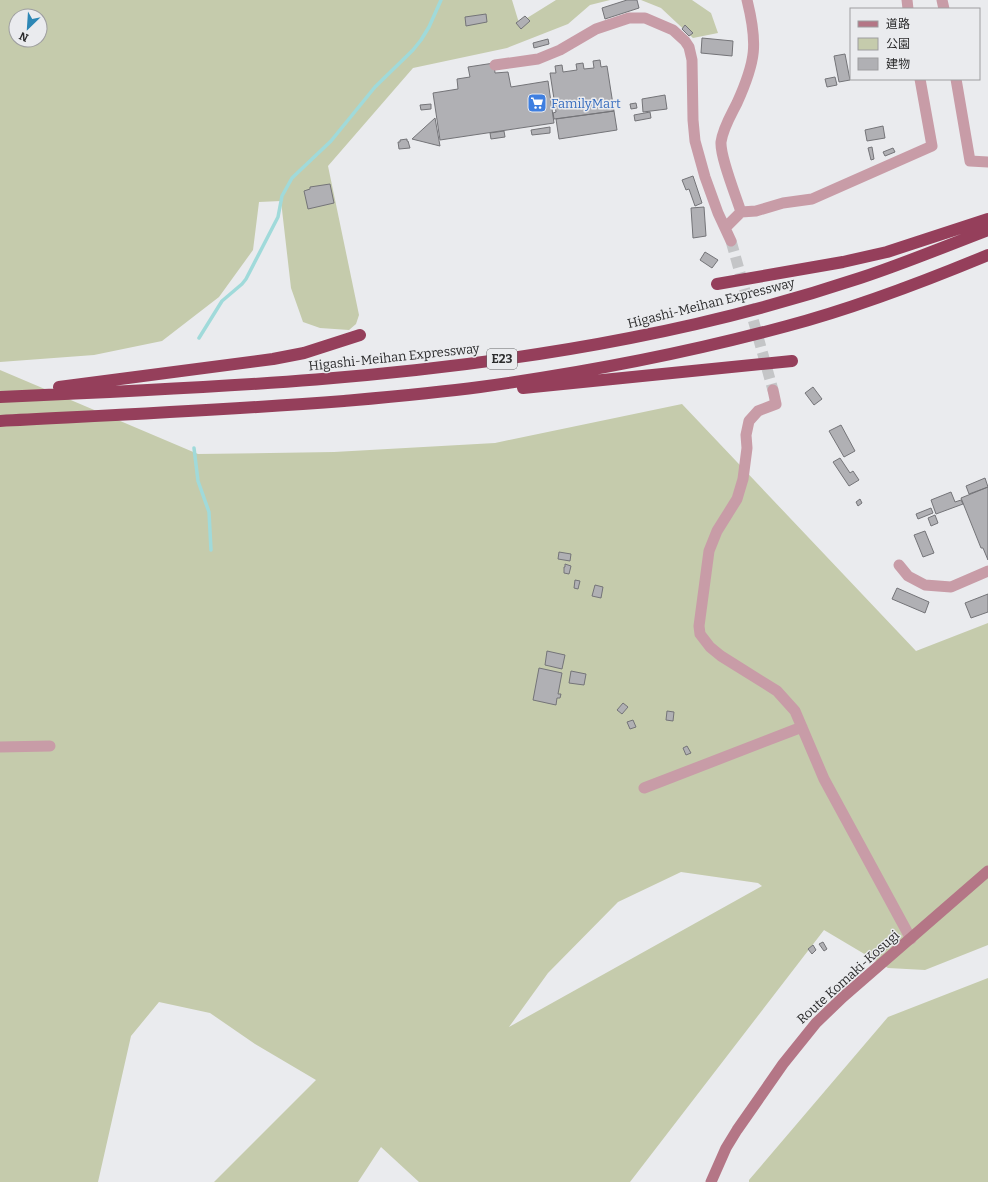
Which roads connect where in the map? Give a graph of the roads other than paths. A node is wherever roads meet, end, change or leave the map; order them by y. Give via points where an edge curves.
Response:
1 (748, 0) edge
2 (495, 66) dead end
3 (920, 80) edge
4 (956, 80) edge
5 (988, 162) edge
6 (741, 212) junction
7 (988, 220) edge
8 (726, 227) junction
9 (988, 230) edge
10 (732, 241) tunnel mouth
11 (988, 255) edge
12 (717, 284) dead end
13 (360, 335) dead end
14 (792, 361) dead end
15 (773, 390) tunnel mouth
16 (0, 396) edge
17 (393, 396) junction
18 (0, 421) edge
19 (899, 565) dead end
20 (988, 571) edge
21 (802, 727) junction
22 (50, 746) dead end
23 (0, 747) edge
24 (644, 788) dead end
25 (988, 871) edge
26 (911, 938) junction
27 (711, 1182) edge

1 - 6 street via 754,30 753,59 747,81 724,130 721,145
2 - 8 street via 538,59 560,50 596,29 629,18 645,18 673,30 689,47 692,60 695,142 718,213
3 - 6 street via 932,146 812,199
4 - 5 street via 970,161
6 - 8 street
7 - 12 highway via 858,259
8 - 10 street
9 - 16 highway, Higashi-Meihan Expressway / E23 via 860,278 779,302 703,322 553,352 422,369 302,380 171,389
11 - 17 highway, E23 via 864,301 790,325 709,346 553,376
13 - 16 highway via 304,353 273,359
14 - 17 highway via 445,395
15 - 21 street via 776,404 758,411 749,420 743,479 737,499 709,551 699,626 700,634 705,641 721,656 777,691 795,711
17 - 18 highway, E23 via 174,413
19 - 20 street via 908,576 925,585 951,587
21 - 24 street
21 - 26 street via 824,780
22 - 23 street
25 - 26 main road, Route Komaki-Kosugi
26 - 27 main road, Route Komaki-Kosugi via 843,997 782,1064 726,1148

